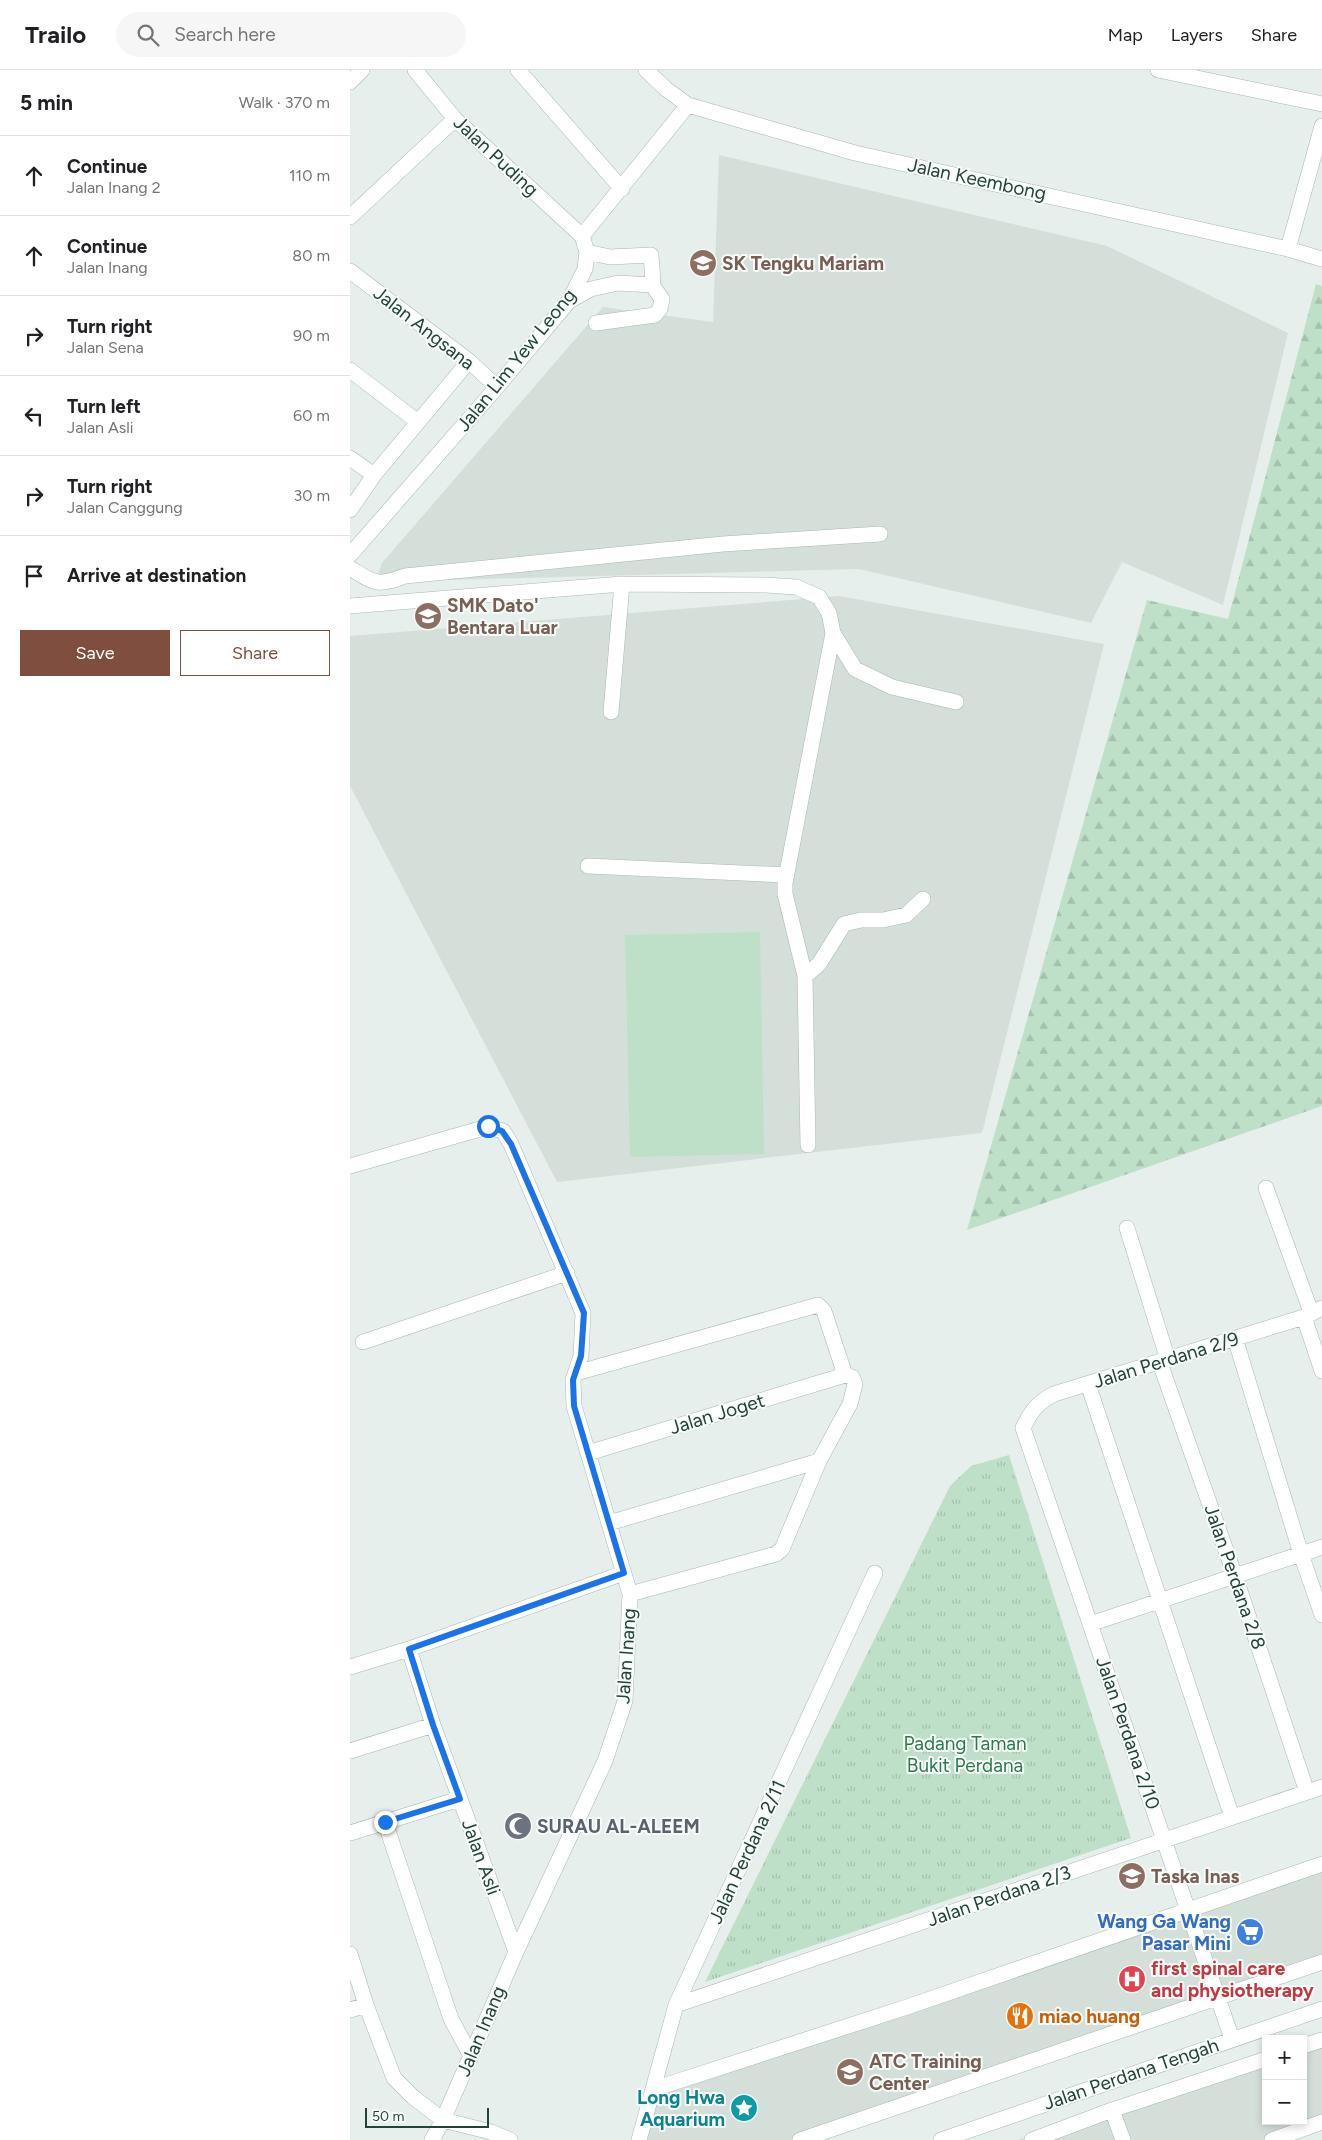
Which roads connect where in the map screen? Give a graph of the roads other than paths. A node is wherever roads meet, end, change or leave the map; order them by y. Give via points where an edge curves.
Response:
1 (362, 70) edge
2 (415, 70) edge
3 (518, 70) edge
4 (646, 70) edge
5 (1158, 70) edge
6 (350, 82) edge
7 (1322, 104) edge
8 (688, 106) junction
9 (455, 119) junction
10 (1322, 126) edge
11 (622, 189) junction
12 (350, 217) edge
13 (582, 236) junction
14 (1288, 249) junction
15 (587, 252) junction
16 (1322, 258) edge
17 (350, 271) edge
18 (652, 285) junction
19 (569, 301) junction
20 (596, 323) dead end
21 (469, 362) junction
22 (350, 370) edge
23 (497, 387) junction
24 (418, 422) junction
25 (350, 458) edge
26 (374, 475) junction
27 (350, 510) edge
28 (880, 534) dead end
29 (350, 554) edge
30 (350, 568) edge
31 (622, 584) junction
32 (350, 606) edge
33 (833, 633) junction
34 (956, 702) dead end
35 (612, 712) dead end
36 (588, 866) dead end
37 (787, 875) junction
38 (923, 899) dead end
39 (805, 976) junction
40 (808, 1145) dead end
41 (350, 1166) edge
42 (1266, 1188) dead end
43 (1127, 1228) dead end
44 (567, 1274) junction
45 (1312, 1312) edge
46 (1234, 1338) junction
47 (363, 1342) dead end
48 (1164, 1362) junction
49 (1322, 1371) edge
50 (845, 1375) junction
51 (575, 1377) junction
52 (1088, 1384) junction
53 (1023, 1428) joint
54 (588, 1453) junction
55 (819, 1460) junction
56 (609, 1523) junction
57 (1322, 1547) edge
58 (1301, 1554) junction
59 (624, 1573) junction
60 (875, 1573) dead end
61 (1235, 1576) junction
62 (630, 1594) junction
63 (1160, 1600) junction
64 (1322, 1615) edge
65 (1090, 1624) junction
66 (409, 1649) junction
67 (350, 1667) edge
68 (433, 1725) junction
69 (350, 1751) edge
70 (1322, 1787) edge
71 (1307, 1792) junction
72 (460, 1799) junction
73 (1232, 1817) junction
74 (385, 1822) junction
75 (350, 1833) edge
76 (1164, 1840) junction
77 (1322, 1864) edge
78 (1188, 1910) junction
79 (516, 1952) junction
80 (350, 1954) edge
81 (1322, 1962) edge
82 (1218, 1998) junction
83 (366, 2005) junction
84 (676, 2005) junction
85 (1322, 2009) edge
86 (350, 2010) edge
87 (1232, 2038) junction
88 (1322, 2040) edge
89 (1307, 2045) edge
90 (471, 2056) junction
91 (1262, 2060) edge
92 (654, 2094) junction
93 (1112, 2110) junction
94 (443, 2120) junction
95 (1322, 2122) edge
96 (432, 2140) edge
97 (510, 2140) edge
98 (639, 2140) edge
99 (800, 2140) edge
100 (942, 2140) edge
101 (1032, 2140) edge
102 (1123, 2140) edge
103 (1272, 2140) edge

1 - 6 street
2 - 9 street, Jalan Puding
3 - 11 street
4 - 8 street, Jalan Keembong
5 - 7 street
8 - 11 street
8 - 14 street, Jalan Keembong via 855,153
9 - 12 street
9 - 13 street, Jalan Puding
10 - 14 street
11 - 13 street
13 - 15 street
14 - 16 street, Jalan Keembong
15 - 18 street via 610,257 651,255
15 - 19 street, Jalan Lim Yew Leong via 585,269
17 - 21 street, Jalan Angsana
18 - 19 street via 618,283 591,289
18 - 20 street via 662,299 655,315
19 - 23 street, Jalan Lim Yew Leong
21 - 23 street, Jalan Angsana
21 - 24 street
22 - 24 street
23 - 29 street, Jalan Lim Yew Leong
24 - 26 street
25 - 26 street
26 - 27 street
28 - 30 street via 723,544 405,576 384,583 375,583
31 - 32 street
31 - 33 street via 796,587 819,597 829,613
31 - 35 street
33 - 34 street via 855,669 892,687
33 - 37 street
36 - 37 street
37 - 39 street via 785,894
38 - 39 street via 906,915 844,924 819,964
39 - 40 street
41 - 44 street, Jalan Inang via 488,1126 502,1131 511,1144
42 - 45 street
43 - 48 street, Jalan Perdana 2/8
44 - 47 street
44 - 51 street, Jalan Inang via 584,1313 581,1356
45 - 46 street, Jalan Perdana 2/9
45 - 49 street
46 - 48 street, Jalan Perdana 2/9
46 - 58 street
48 - 52 street, Jalan Perdana 2/9
48 - 61 street, Jalan Perdana 2/8
50 - 51 street via 824,1310 818,1305
50 - 54 street, Jalan Joget
50 - 55 street via 852,1376 855,1384 850,1404
51 - 54 street, Jalan Inang via 574,1406
52 - 53 street, Jalan Perdana 2/9 via 1040,1401 1030,1412
52 - 63 street
53 - 65 street, Jalan Perdana 2/10
54 - 56 street, Jalan Inang
55 - 56 street
55 - 62 street via 782,1549 776,1554
56 - 59 street, Jalan Inang
57 - 58 street
58 - 61 street
58 - 64 street
59 - 62 street, Jalan Inang
59 - 66 street
60 - 84 street, Jalan Perdana 2/11
61 - 63 street
61 - 71 street, Jalan Perdana 2/8
62 - 79 street, Jalan Inang via 625,1701 618,1728
63 - 65 street
63 - 73 street
65 - 76 street, Jalan Perdana 2/10
66 - 67 street
66 - 68 street, Jalan Asli
68 - 69 street
68 - 72 street, Jalan Asli
70 - 71 street, Jalan Perdana 2/3
71 - 73 street, Jalan Perdana 2/3
72 - 74 street
72 - 79 street, Jalan Asli
73 - 76 street, Jalan Perdana 2/3
74 - 75 street
74 - 90 street via 451,2019
76 - 78 street, Jalan Perdana 2/10
76 - 84 street, Jalan Perdana 2/3
77 - 78 street
78 - 82 street, Jalan Perdana 2/10
78 - 92 street via 907,2007 663,2086
79 - 90 street, Jalan Inang
80 - 83 street
81 - 82 street
82 - 87 street, Jalan Perdana 2/10
82 - 99 street
83 - 86 street
83 - 94 street via 394,2078
84 - 92 street, Jalan Perdana 2/11
85 - 87 street, Jalan Perdana Tengah
87 - 100 street, Jalan Perdana Tengah
88 - 89 street
90 - 94 street, Jalan Inang
91 - 93 street
92 - 98 street, Jalan Perdana 2/11
93 - 101 street
93 - 102 street
94 - 96 street, Jalan Inang
94 - 97 street
95 - 103 street

